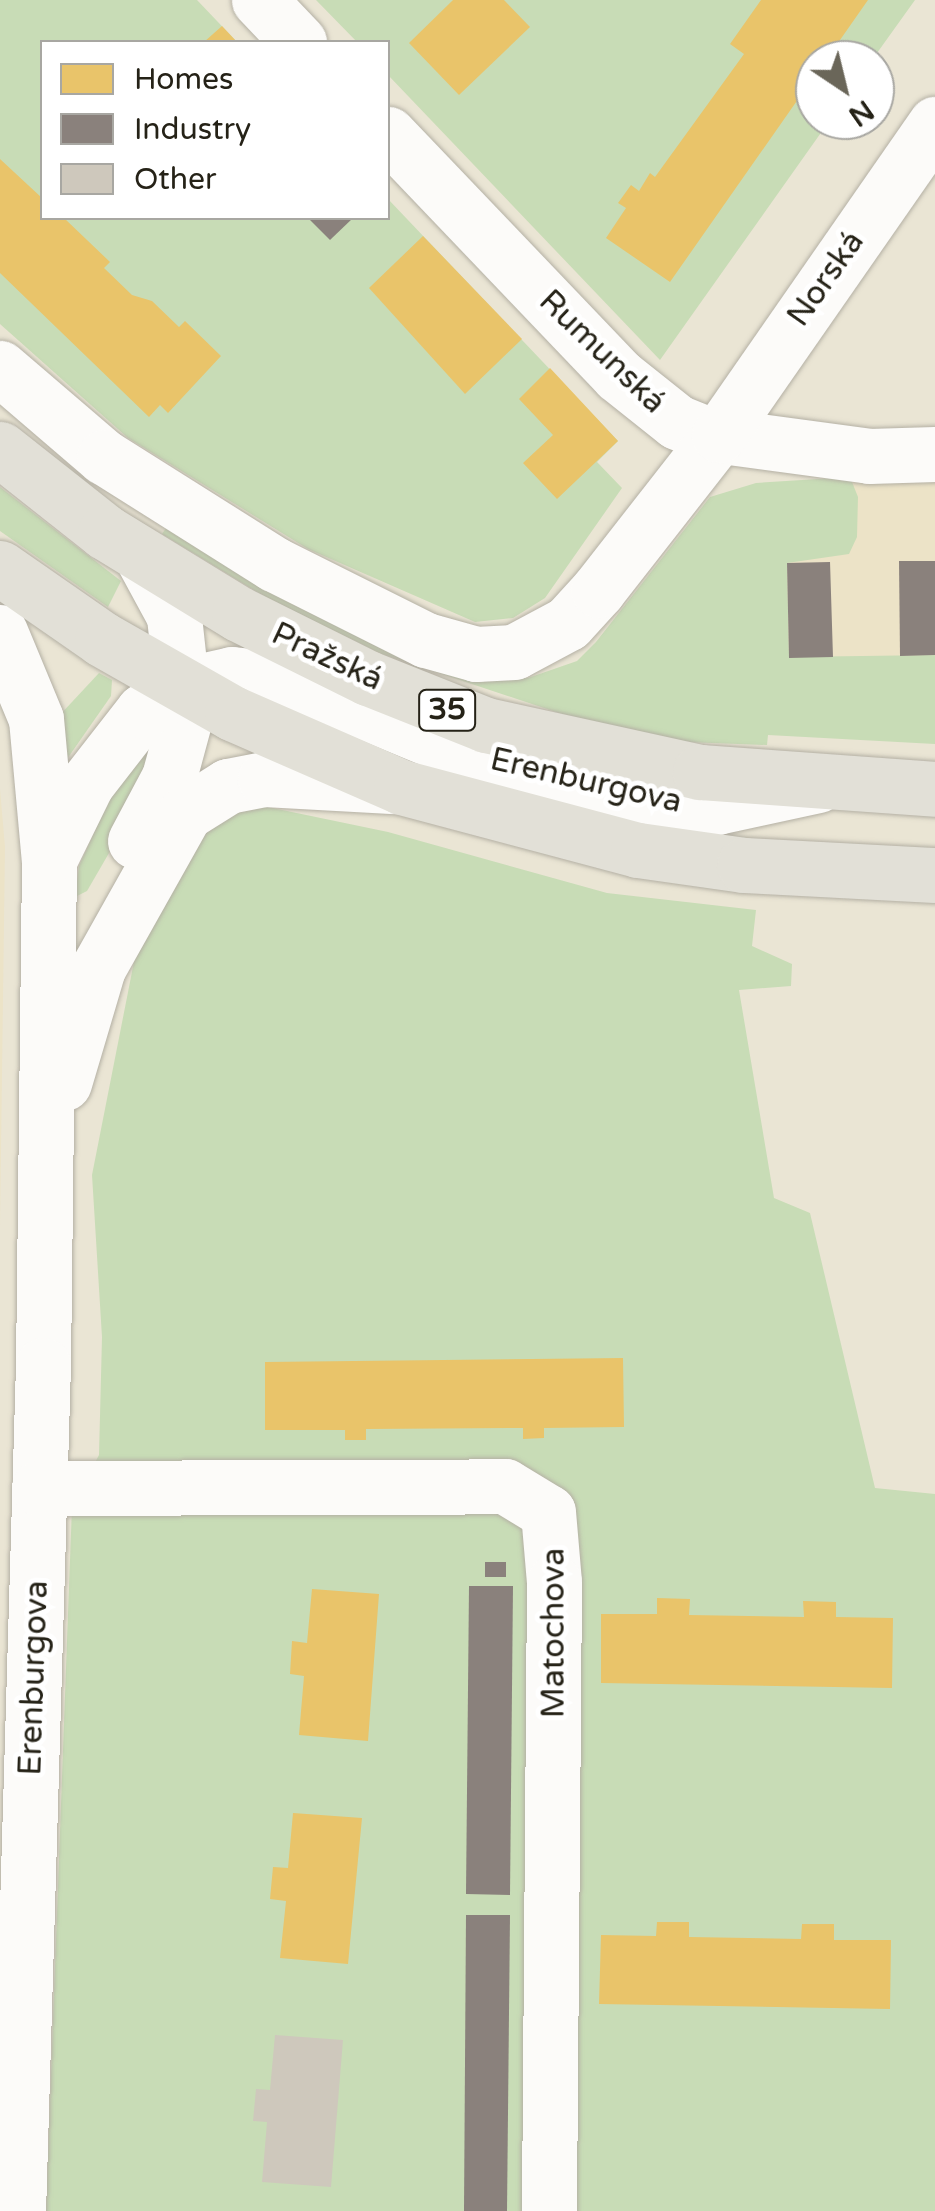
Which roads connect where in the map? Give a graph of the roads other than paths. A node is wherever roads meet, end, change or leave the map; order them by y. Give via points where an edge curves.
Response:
1 (259, 0) edge
2 (298, 40) edge
3 (935, 124) edge
4 (390, 136) edge
5 (0, 368) edge
6 (719, 435) junction
7 (0, 449) edge
8 (935, 454) edge
9 (141, 555) junction
10 (0, 568) edge
11 (0, 632) edge
12 (182, 685) junction
13 (824, 784) junction
14 (401, 787) junction
15 (935, 789) edge
16 (49, 861) junction
17 (935, 875) edge
18 (73, 1047) junction
19 (48, 1144) junction
20 (40, 1488) junction
21 (18, 2211) edge
22 (548, 2211) edge

1 - 2 street
3 - 6 street, Norská
4 - 6 street, Rumunská via 632,388 677,422
5 - 6 street, Pražská via 104,457 274,564 426,640 476,654 533,646 568,623
6 - 8 street, Rumunská via 869,456
7 - 9 main road, Pražská / 35
9 - 12 street, Erenburgova via 174,616
9 - 13 main road, Pražská / 35 via 303,648 486,725 700,772
10 - 12 main road
11 - 16 street, Erenburgova via 36,719
12 - 13 street, Erenburgova via 232,674 269,675 456,750 646,798 717,807
12 - 14 main road via 321,756
12 - 16 street, Erenburgova via 144,710 116,741
12 - 18 street, Erenburgova via 185,718 177,754 87,948
13 - 15 main road, Pražská / 35
14 - 17 main road via 638,850 744,865
14 - 18 street, Erenburgova via 265,779 228,786 199,801 172,829 114,937
16 - 19 street, Erenburgova
18 - 19 street, Erenburgova
19 - 20 street, Erenburgova
20 - 21 street, Erenburgova
20 - 22 street, Matochova via 505,1486 548,1512 554,1528

